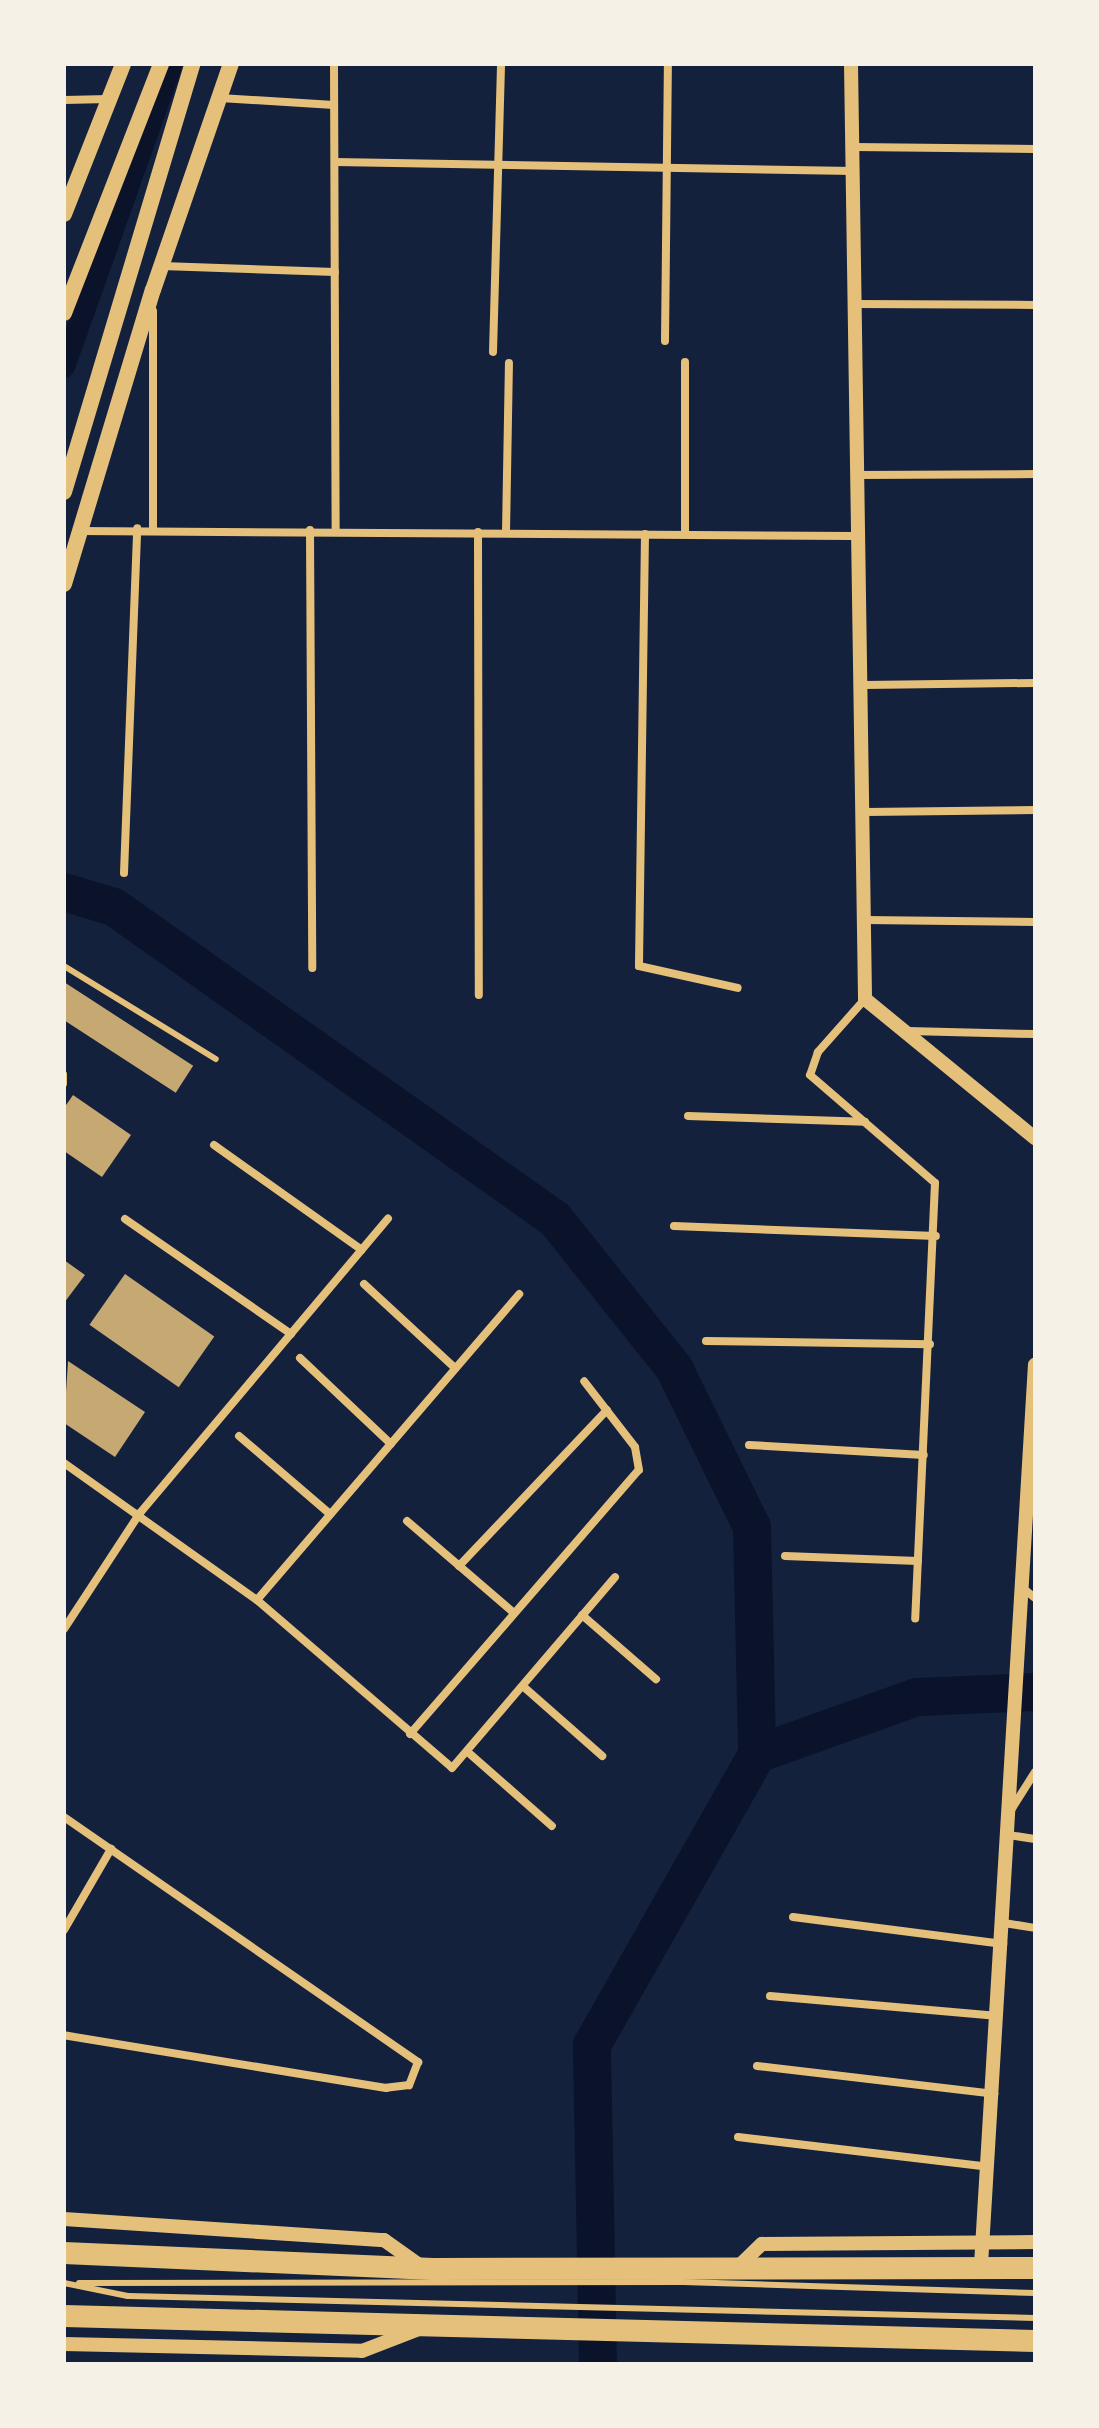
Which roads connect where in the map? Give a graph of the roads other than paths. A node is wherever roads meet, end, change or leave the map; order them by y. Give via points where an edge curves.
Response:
1 (123, 64) edge
2 (161, 64) edge
3 (192, 64) edge
4 (231, 64) edge
5 (334, 64) edge
6 (501, 64) edge
7 (668, 64) edge
8 (851, 64) edge
9 (219, 98) junction
10 (109, 99) junction
11 (64, 100) edge
12 (334, 105) junction
13 (854, 147) junction
14 (1035, 149) edge
15 (335, 162) junction
16 (498, 165) junction
17 (665, 168) junction
18 (853, 171) junction
19 (64, 214) edge
20 (161, 266) junction
21 (335, 272) junction
22 (153, 290) junction
23 (853, 304) junction
24 (1035, 305) edge
25 (64, 313) edge
26 (665, 341) dead end
27 (493, 352) dead end
28 (685, 362) dead end
29 (509, 363) dead end
30 (1035, 474) edge
31 (853, 475) junction
32 (64, 492) edge
33 (137, 528) junction
34 (153, 529) junction
35 (310, 530) junction
36 (336, 530) junction
37 (79, 531) junction
38 (478, 532) junction
39 (506, 532) junction
40 (685, 533) junction
41 (645, 534) junction
42 (853, 536) junction
43 (64, 584) edge
44 (1035, 683) edge
45 (864, 685) junction
46 (1035, 810) edge
47 (865, 812) junction
48 (124, 873) dead end
49 (865, 920) junction
50 (1035, 922) edge
51 (64, 966) edge
52 (312, 968) dead end
53 (738, 988) dead end
54 (479, 995) dead end
55 (865, 999) junction
56 (905, 1031) junction
57 (1035, 1034) edge
58 (216, 1059) dead end
59 (64, 1074) edge
60 (64, 1084) edge
61 (688, 1116) dead end
62 (865, 1122) junction
63 (1035, 1138) edge
64 (214, 1145) dead end
65 (125, 1219) dead end
66 (388, 1219) dead end
67 (674, 1226) dead end
68 (936, 1236) junction
69 (362, 1250) junction
70 (364, 1284) dead end
71 (519, 1294) dead end
72 (291, 1334) junction
73 (706, 1341) dead end
74 (930, 1344) junction
75 (300, 1358) dead end
76 (1035, 1365) edge
77 (455, 1368) junction
78 (584, 1381) dead end
79 (1034, 1396) edge
80 (607, 1410) junction
81 (239, 1436) dead end
82 (391, 1444) junction
83 (749, 1445) dead end
84 (924, 1455) junction
85 (64, 1463) edge
86 (140, 1513) junction
87 (330, 1514) junction
88 (407, 1521) dead end
89 (785, 1556) dead end
90 (918, 1561) junction
91 (459, 1566) junction
92 (615, 1577) dead end
93 (1028, 1599) edge
94 (257, 1600) junction
95 (64, 1605) edge
96 (76, 1612) junction
97 (514, 1613) junction
98 (582, 1615) junction
99 (915, 1619) dead end
100 (64, 1629) edge
101 (656, 1679) dead end
102 (525, 1688) junction
103 (410, 1734) junction
104 (470, 1754) junction
105 (602, 1756) dead end
106 (1035, 1772) edge
107 (1011, 1811) junction
108 (64, 1817) edge
109 (552, 1826) dead end
110 (1009, 1835) junction
111 (1035, 1839) edge
112 (111, 1849) junction
113 (793, 1917) dead end
114 (1004, 1923) junction
115 (1035, 1928) edge
116 (64, 1930) edge
117 (1003, 1944) junction
118 (770, 1996) dead end
119 (998, 2016) junction
120 (64, 2035) edge
121 (757, 2066) dead end
122 (994, 2094) junction
123 (738, 2137) dead end
124 (989, 2168) junction
125 (64, 2219) edge
126 (984, 2242) junction
127 (1035, 2242) edge
128 (64, 2253) edge
129 (741, 2264) junction
130 (981, 2265) junction
131 (1035, 2268) edge
132 (429, 2273) junction
133 (687, 2273) junction
134 (66, 2284) edge
135 (1035, 2293) edge
136 (64, 2316) edge
137 (677, 2318) junction
138 (1035, 2318) edge
139 (428, 2320) junction
140 (1035, 2341) edge
141 (64, 2344) edge

1 - 10 main road
2 - 25 main road
3 - 32 main road via 137,265
4 - 9 main road
5 - 12 street
6 - 16 street
7 - 17 street
8 - 13 street
9 - 12 street
9 - 20 main road
10 - 11 street
10 - 19 main road
12 - 15 street
13 - 14 street
13 - 18 street
15 - 16 street
15 - 21 street
16 - 17 street
16 - 27 street
17 - 18 street
17 - 26 street
18 - 23 street
20 - 21 street
20 - 22 main road
21 - 36 street
22 - 34 street
22 - 37 main road
23 - 24 street
23 - 31 street
28 - 40 street
29 - 39 street
30 - 31 street
31 - 42 street
33 - 34 street
33 - 37 street
33 - 48 street
34 - 35 street
35 - 36 street
35 - 52 street
36 - 38 street
37 - 43 main road
38 - 39 street
38 - 54 street
39 - 41 street
40 - 41 street
40 - 42 street
41 - 53 street via 639,966
42 - 45 street
44 - 45 street
45 - 47 street
46 - 47 street
47 - 49 street
49 - 50 street
49 - 55 street
51 - 58 lane
55 - 56 street
55 - 62 street via 810,1067 818,1086
56 - 57 street
56 - 63 street
59 - 60 lane
61 - 62 street
62 - 68 street via 930,1174
64 - 69 street
65 - 72 street
66 - 69 street
67 - 68 street
68 - 74 street
69 - 72 street
70 - 77 street
71 - 77 street
72 - 86 street
73 - 74 street
74 - 84 street
75 - 82 street
76 - 79 street
77 - 82 street
78 - 80 street
79 - 93 street
80 - 91 street
80 - 97 street via 635,1447 639,1470
81 - 87 street
82 - 87 street
83 - 84 street
84 - 90 street
85 - 86 street
86 - 94 street
86 - 96 street
87 - 94 street
88 - 91 street
89 - 90 street
90 - 99 street
91 - 97 street
92 - 98 street
93 - 107 street
94 - 103 street
95 - 96 street
96 - 100 street
97 - 103 street
98 - 101 street
98 - 102 street
102 - 104 street
102 - 105 street
103 - 104 street via 452,1768
104 - 109 street
106 - 107 street
107 - 110 street
108 - 112 street
110 - 111 street
110 - 114 street
112 - 116 street
112 - 120 street via 397,2042 418,2062 416,2075 409,2085 386,2088
113 - 117 street
114 - 115 street
114 - 117 street
117 - 119 street
118 - 119 street
119 - 122 street
121 - 122 street
122 - 124 street
123 - 124 street
124 - 126 street
125 - 132 street via 384,2240
126 - 127 street
126 - 129 street via 762,2244
126 - 130 street
128 - 132 highway
129 - 130 highway
129 - 133 highway
130 - 131 highway
132 - 133 highway
132 - 134 lane
133 - 135 lane
134 - 139 lane via 128,2296
136 - 139 highway
137 - 138 lane
137 - 139 highway
137 - 140 highway
139 - 141 street via 362,2351

